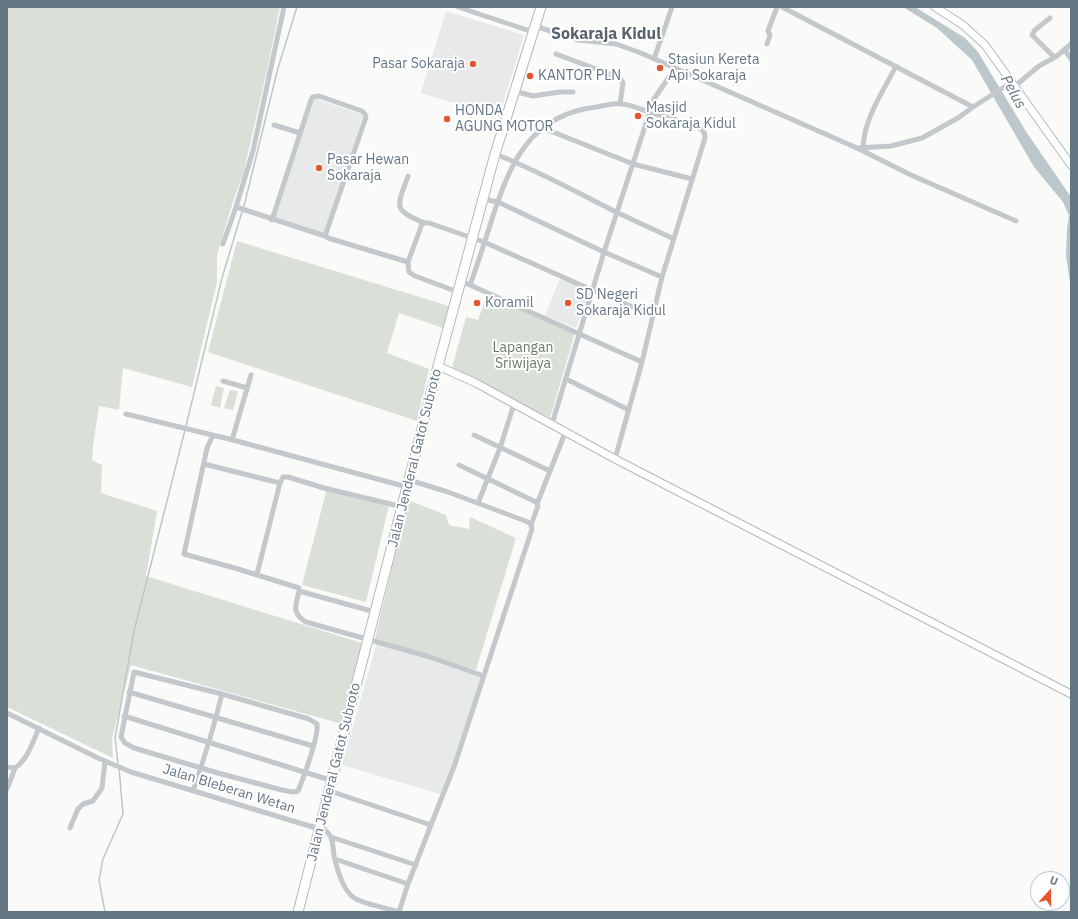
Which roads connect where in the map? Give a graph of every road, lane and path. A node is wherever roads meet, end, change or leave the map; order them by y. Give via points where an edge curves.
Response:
1 (284, 7) edge
2 (458, 7) edge
3 (541, 7) edge
4 (672, 7) edge
5 (777, 7) edge
6 (782, 7) edge
7 (935, 7) edge
8 (1050, 18) dead end
9 (534, 29) junction
10 (767, 44) dead end
11 (1071, 44) edge
12 (1065, 50) junction
13 (556, 54) dead end
14 (1054, 57) junction
15 (1071, 58) edge
16 (654, 59) junction
17 (896, 66) junction
18 (675, 68) junction
19 (1012, 84) junction
20 (514, 91) junction
21 (572, 92) dead end
22 (620, 104) junction
23 (973, 107) junction
24 (650, 112) junction
25 (274, 125) dead end
26 (543, 128) junction
27 (300, 133) junction
28 (857, 148) junction
29 (863, 148) junction
30 (495, 154) junction
31 (514, 161) junction
32 (633, 164) junction
33 (1071, 165) edge
34 (408, 176) dead end
35 (692, 179) junction
36 (483, 199) junction
37 (498, 202) junction
38 (238, 208) junction
39 (617, 212) junction
40 (272, 220) junction
41 (1016, 220) dead end
42 (425, 223) junction
43 (325, 236) junction
44 (473, 238) junction
45 (674, 239) junction
46 (484, 242) junction
47 (223, 244) dead end
48 (604, 252) junction
49 (408, 262) junction
50 (662, 277) junction
51 (461, 281) junction
52 (470, 285) junction
53 (592, 290) junction
54 (458, 292) junction
55 (652, 315) junction
56 (579, 333) junction
57 (642, 362) junction
58 (438, 366) junction
59 (251, 375) dead end
60 (566, 379) junction
61 (223, 380) dead end
62 (247, 388) junction
63 (514, 404) junction
64 (629, 410) junction
65 (126, 414) dead end
66 (552, 424) junction
67 (565, 433) junction
68 (213, 435) junction
69 (474, 435) dead end
70 (232, 440) junction
71 (500, 448) junction
72 (615, 459) junction
73 (204, 464) junction
74 (460, 465) dead end
75 (550, 471) junction
76 (488, 479) junction
77 (280, 483) junction
78 (408, 484) junction
79 (478, 503) junction
80 (537, 504) junction
81 (403, 506) junction
82 (531, 525) junction
83 (257, 574) junction
84 (299, 591) junction
85 (375, 612) junction
86 (368, 640) junction
87 (484, 676) junction
88 (129, 692) junction
89 (222, 694) junction
90 (1071, 694) edge
91 (7, 713) edge
92 (124, 716) junction
93 (216, 718) junction
94 (39, 728) junction
95 (210, 742) junction
96 (313, 746) junction
97 (107, 762) junction
98 (7, 766) edge
99 (201, 767) junction
100 (15, 768) junction
101 (305, 772) junction
102 (333, 781) junction
103 (7, 789) edge
104 (193, 791) junction
105 (330, 791) junction
106 (432, 825) junction
107 (70, 828) dead end
108 (320, 829) junction
109 (331, 836) junction
110 (335, 859) junction
111 (416, 865) junction
112 (408, 884) junction
113 (298, 912) edge
114 (400, 912) edge

1 - 38 street
2 - 9 street
3 - 9 highway, Jalan Jenderal Gatot Subroto
4 - 16 street
5 - 10 street via 768,30 770,35
6 - 17 street
7 - 19 street via 986,45
8 - 14 street via 1032,35
9 - 16 street via 578,40 616,44
9 - 20 highway, Jalan Jenderal Gatot Subroto
11 - 12 street
12 - 14 street
12 - 15 street
13 - 22 street via 620,78 624,84
14 - 19 street
16 - 18 street
17 - 23 street
17 - 29 street via 871,112
18 - 24 street via 654,99
18 - 28 street
19 - 23 street
19 - 33 street
20 - 21 street via 533,96
20 - 30 highway, Jalan Jenderal Gatot Subroto
22 - 24 street
22 - 26 street via 572,112
23 - 29 street via 922,138 891,146
24 - 32 street
24 - 35 street via 702,128 705,132
25 - 27 street
26 - 31 street via 527,143
26 - 32 street
27 - 40 street
27 - 43 street via 313,96 362,111 366,117
28 - 29 street
28 - 41 street via 911,175
30 - 31 street
30 - 36 highway, Jalan Jenderal Gatot Subroto
31 - 37 street
31 - 39 street
32 - 35 street
32 - 39 street
34 - 42 street via 398,202 400,208
35 - 45 street
36 - 37 street
36 - 44 highway, Jalan Jenderal Gatot Subroto
37 - 46 street
37 - 48 street
38 - 40 street
38 - 47 street
39 - 45 street
39 - 48 street
40 - 43 street
42 - 44 street
42 - 49 street via 422,224
43 - 49 street
44 - 46 street
44 - 51 highway, Jalan Jenderal Gatot Subroto
45 - 50 street
46 - 52 street
46 - 53 street
48 - 50 street
48 - 53 street
49 - 54 street via 411,274
50 - 55 street
51 - 52 street
51 - 54 highway, Jalan Jenderal Gatot Subroto
52 - 56 street
53 - 55 street
53 - 56 street
54 - 58 highway, Jalan Jenderal Gatot Subroto
55 - 57 street
56 - 57 street
56 - 60 street
57 - 64 street
58 - 63 street
58 - 78 highway, Jalan Jenderal Gatot Subroto
59 - 62 street
60 - 64 street
60 - 66 street
61 - 62 street
62 - 70 street
63 - 66 street
63 - 71 street
64 - 72 street
65 - 68 street
66 - 67 street
67 - 72 street
67 - 75 street
68 - 70 street
68 - 73 street
69 - 71 street
70 - 78 street
71 - 75 street
71 - 76 street
72 - 90 street
73 - 77 street
73 - 83 street via 184,554
74 - 76 street
75 - 80 street
76 - 79 street
76 - 80 street
77 - 81 street via 283,477 288,477
77 - 83 street
78 - 79 street
78 - 81 highway, Jalan Jenderal Gatot Subroto
79 - 82 street
80 - 82 street
81 - 85 highway, Jalan Jenderal Gatot Subroto
82 - 87 street via 532,530
83 - 84 street via 299,588
84 - 85 street
84 - 86 street via 295,610 299,618
85 - 86 highway, Jalan Jenderal Gatot Subroto
86 - 87 street via 427,656
86 - 102 highway, Jalan Jenderal Gatot Subroto
87 - 106 street
88 - 89 street via 132,674 136,672
88 - 92 street
88 - 93 street
89 - 93 street
89 - 96 street via 314,721 318,726
91 - 94 street, Jalan Bleberan Wetan
92 - 95 street
92 - 99 street via 121,737 125,743 134,748
93 - 95 street
93 - 96 street
94 - 97 street, Jalan Bleberan Wetan
94 - 100 street via 27,755
95 - 99 street
95 - 101 street
96 - 101 street
97 - 104 street, Jalan Bleberan Wetan
97 - 107 street via 102,788 93,801 83,804 78,809
98 - 100 street
99 - 101 street via 293,792 298,790
99 - 104 street
100 - 103 street
101 - 102 street
102 - 105 highway, Jalan Jenderal Gatot Subroto
104 - 108 street, Jalan Bleberan Wetan
105 - 106 street
105 - 108 highway, Jalan Jenderal Gatot Subroto
106 - 111 street
108 - 109 street, Jalan Bleberan Wetan
108 - 113 highway, Jalan Jenderal Gatot Subroto
109 - 110 street
109 - 111 street, Jalan Bleberan Wetan
110 - 112 street
110 - 114 street via 340,877 349,894 356,899
111 - 112 street
112 - 114 street

